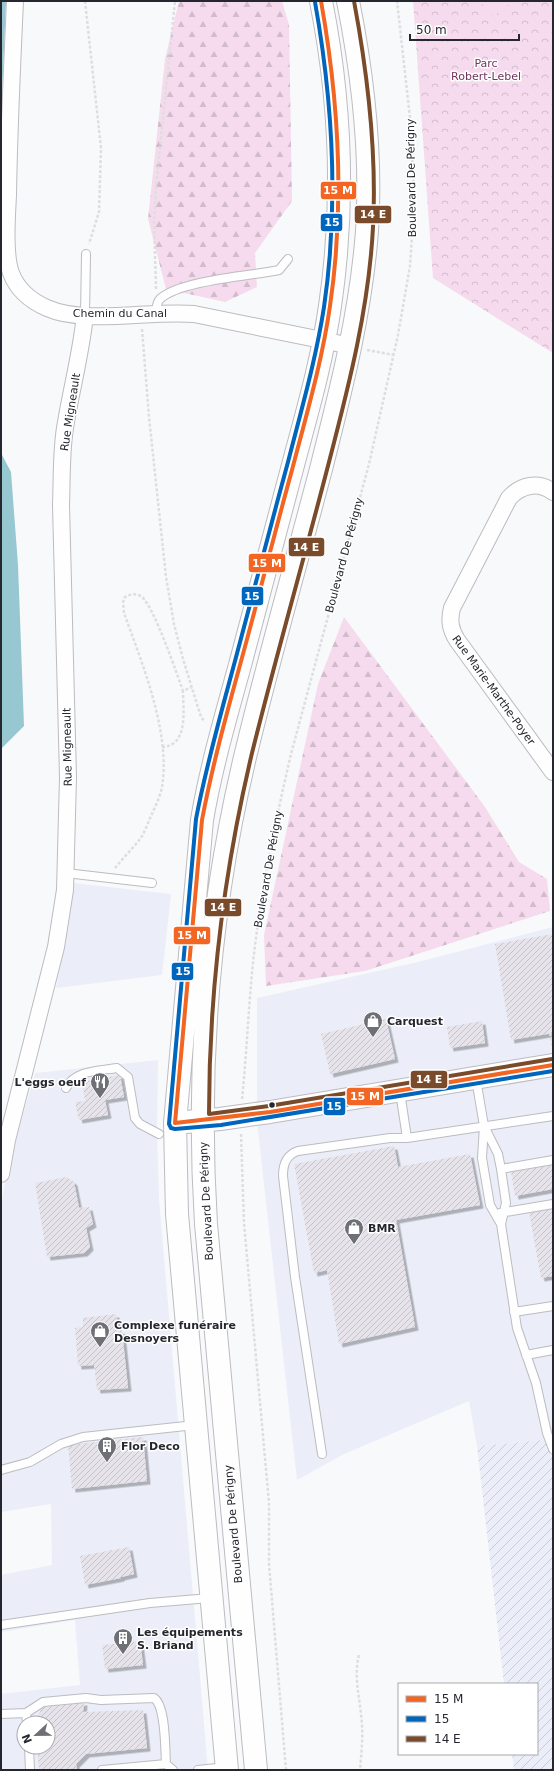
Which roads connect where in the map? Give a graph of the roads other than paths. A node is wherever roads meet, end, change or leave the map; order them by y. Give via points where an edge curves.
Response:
1 (15, 1) edge
2 (321, 1) edge
3 (348, 1) edge
4 (86, 254) road end
5 (288, 259) dead end
6 (151, 310) junction
7 (85, 316) junction
8 (324, 340) junction
9 (351, 346) junction
10 (553, 492) edge
11 (553, 772) edge
12 (66, 873) junction
13 (152, 883) dead end
14 (553, 1065) edge
15 (476, 1078) junction
16 (66, 1088) dead end
17 (399, 1090) junction
18 (553, 1116) edge
19 (203, 1121) junction
20 (484, 1126) junction
21 (167, 1128) junction
22 (407, 1138) junction
23 (553, 1160) edge
24 (501, 1168) junction
25 (1, 1174) edge
26 (553, 1204) edge
27 (499, 1213) junction
28 (553, 1306) edge
29 (514, 1312) junction
30 (553, 1350) edge
31 (526, 1355) junction
32 (195, 1424) junction
33 (553, 1449) edge
34 (322, 1454) dead end
35 (1, 1470) edge
36 (210, 1598) junction
37 (1, 1625) edge
38 (26, 1713) joint
39 (1, 1714) edge
40 (29, 1755) edge
41 (166, 1764) junction
42 (227, 1768) edge
43 (30, 1770) edge
44 (102, 1770) edge
45 (173, 1770) edge
46 (198, 1770) edge
47 (256, 1770) edge

1 - 7 street, Chemin du Canal via 7,222 10,272 16,284 36,302 58,311
2 - 8 main road via 335,92 340,185 336,259
3 - 9 main road, Boulevard De Périgny via 361,72 368,175 363,276
4 - 7 lane
5 - 6 lane via 279,270 181,288 166,295
6 - 7 street, Chemin du Canal
6 - 8 street, Chemin du Canal via 194,314
7 - 12 street, Rue Migneault via 80,356 65,428 62,481 68,777
8 - 9 street, Chemin du Canal
8 - 21 main road via 311,399 215,757 202,820
9 - 19 main road, Boulevard De Périgny via 230,826 207,1004 203,1061
10 - 11 street, Rue Marie-Marthe-Poyer via 541,486 531,486 521,488 509,498 452,608 450,618 456,640
12 - 13 lane
12 - 25 street, Rue Migneault via 56,948 10,1126
14 - 15 main road
15 - 17 main road
15 - 20 lane
16 - 21 lane via 72,1079 82,1074 117,1068 128,1077 133,1114 137,1122
17 - 19 main road
17 - 22 lane
18 - 20 lane
19 - 21 main road
19 - 47 main road, Boulevard De Périgny via 206,1224
20 - 22 lane
20 - 24 lane via 498,1154
20 - 27 lane via 482,1158 490,1205
21 - 32 main road via 176,1197
22 - 34 lane via 390,1138 298,1151 288,1157 283,1166 295,1277
23 - 24 lane
24 - 27 lane via 506,1203
26 - 27 lane
27 - 29 lane
28 - 29 lane
29 - 31 lane via 516,1328
30 - 31 lane
31 - 33 lane via 536,1383 546,1433
32 - 35 lane via 83,1437 60,1444 30,1462
32 - 36 main road
36 - 37 lane via 150,1603
36 - 42 main road
38 - 39 lane
38 - 41 lane via 43,1702 86,1698 154,1698 161,1710
40 - 43 lane
41 - 44 lane
41 - 45 lane
42 - 46 lane

